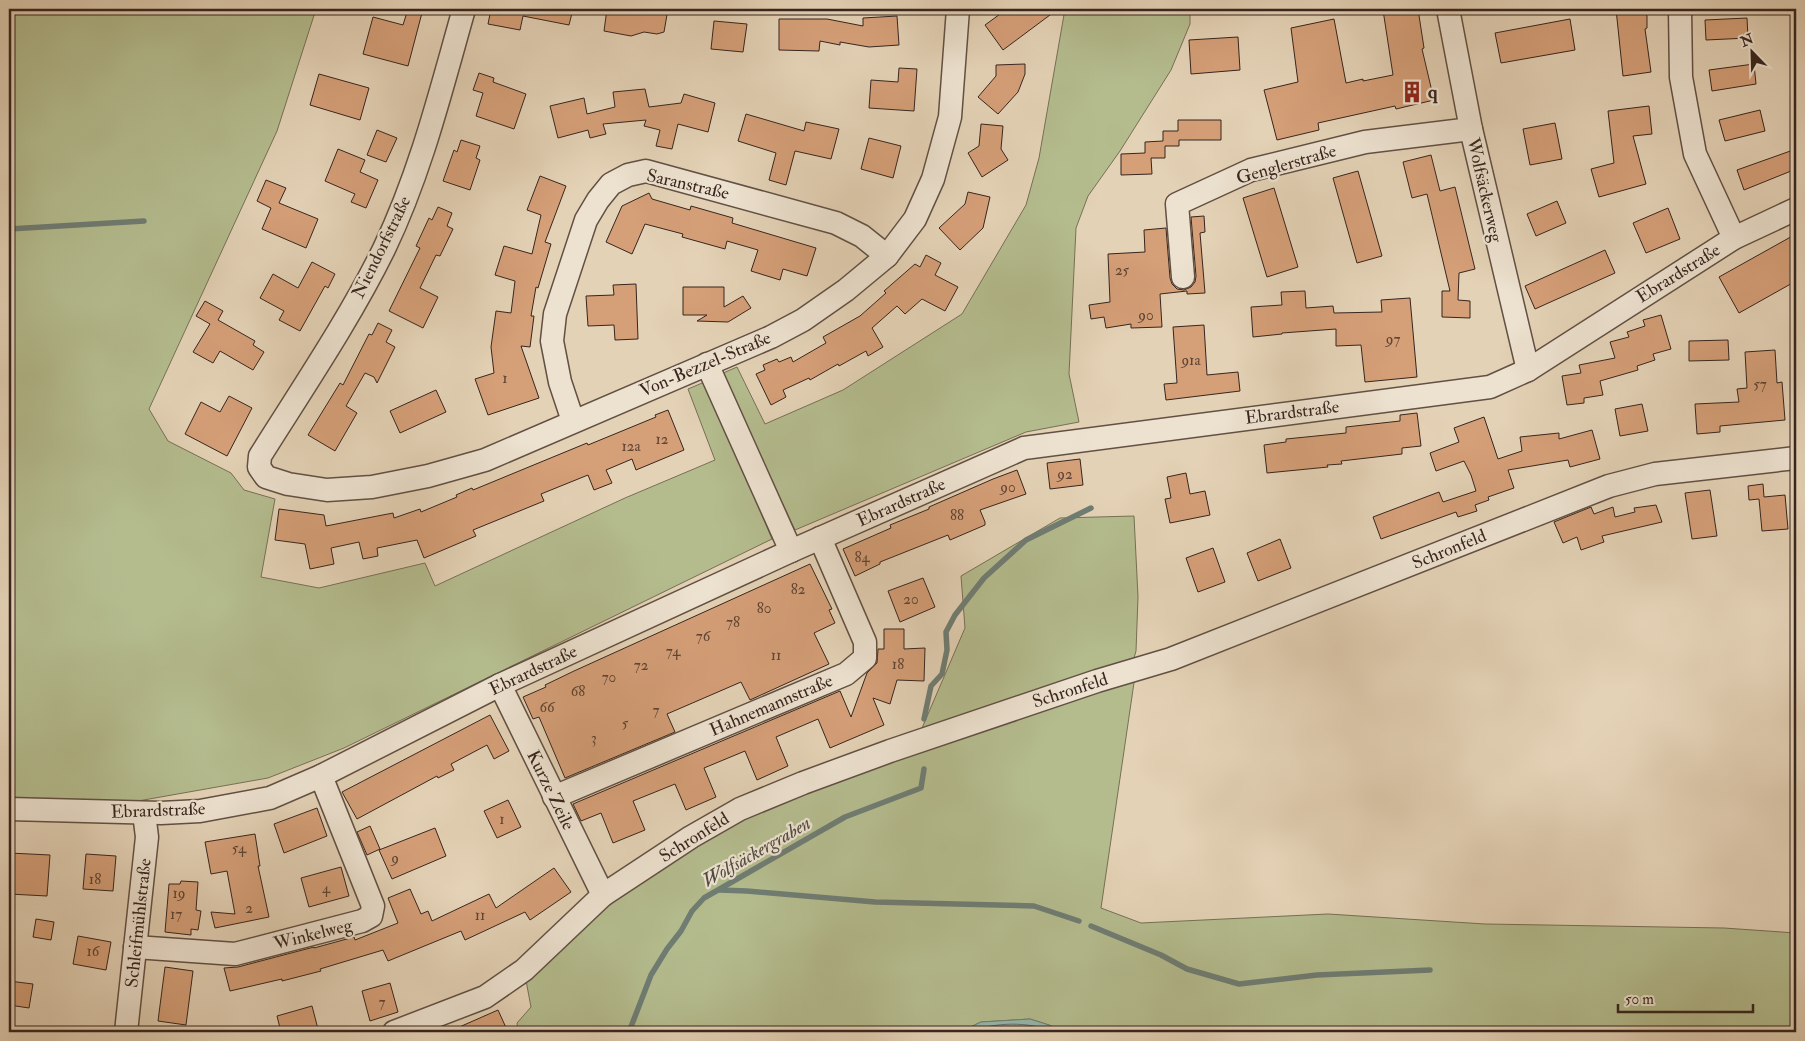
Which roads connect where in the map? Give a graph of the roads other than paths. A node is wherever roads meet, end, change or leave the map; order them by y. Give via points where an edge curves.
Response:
1 (464, 9) edge
2 (958, 9) edge
3 (1448, 9) edge
4 (1680, 9) edge
5 (1471, 129) junction
6 (1796, 209) edge
7 (1734, 238) junction
8 (887, 256) junction
9 (1183, 277) dead end
10 (707, 364) junction
11 (1528, 370) junction
12 (573, 421) junction
13 (1796, 458) edge
14 (259, 467) joint
15 (820, 538) junction
16 (791, 550) junction
17 (500, 685) junction
18 (322, 776) junction
19 (554, 797) junction
20 (9, 809) edge
21 (144, 813) junction
22 (603, 895) junction
23 (135, 947) junction
24 (126, 1032) edge
25 (394, 1032) edge

1 - 14 street, Niendorfstraße via 430,128 384,249 351,309 260,456
2 - 8 street, Von-Bezzel-Straße via 950,117 933,179 915,219
3 - 5 street, Wolfsäckerweg
4 - 7 street via 1681,77 1695,154
5 - 9 street, Genglerstraße via 1365,142 1251,170 1177,204
5 - 11 street, Wolfsäckerweg
6 - 7 street, Ebrardstraße
7 - 11 street, Ebrardstraße
8 - 10 street, Von-Bezzel-Straße via 803,320
8 - 12 street, Saranstraße via 862,236 836,223 646,171 628,175 611,184 586,220 555,314 552,340 560,382
10 - 12 street, Von-Bezzel-Straße
10 - 16 street
11 - 15 street, Ebrardstraße via 1490,387 1024,448
12 - 14 street, Von-Bezzel-Straße via 484,460 372,487 327,490 288,484 266,477
13 - 22 street, Schronfeld via 1654,474 1609,486 1171,659 1088,684 802,783 740,809
15 - 16 street, Ebrardstraße
15 - 19 street, Hahnemannstraße via 865,642 866,658 846,674
16 - 17 street, Ebrardstraße
17 - 18 street, Ebrardstraße
17 - 19 street, Kurze Zeile
18 - 21 street, Ebrardstraße via 270,798 200,811
18 - 23 street, Winkelweg via 373,906 371,916 235,954
19 - 22 street, Kurze Zeile
20 - 21 street, Ebrardstraße
21 - 23 street, Schleifmühlstraße via 147,837
22 - 25 street, Schronfeld via 524,970 485,997
23 - 24 street, Schleifmühlstraße

